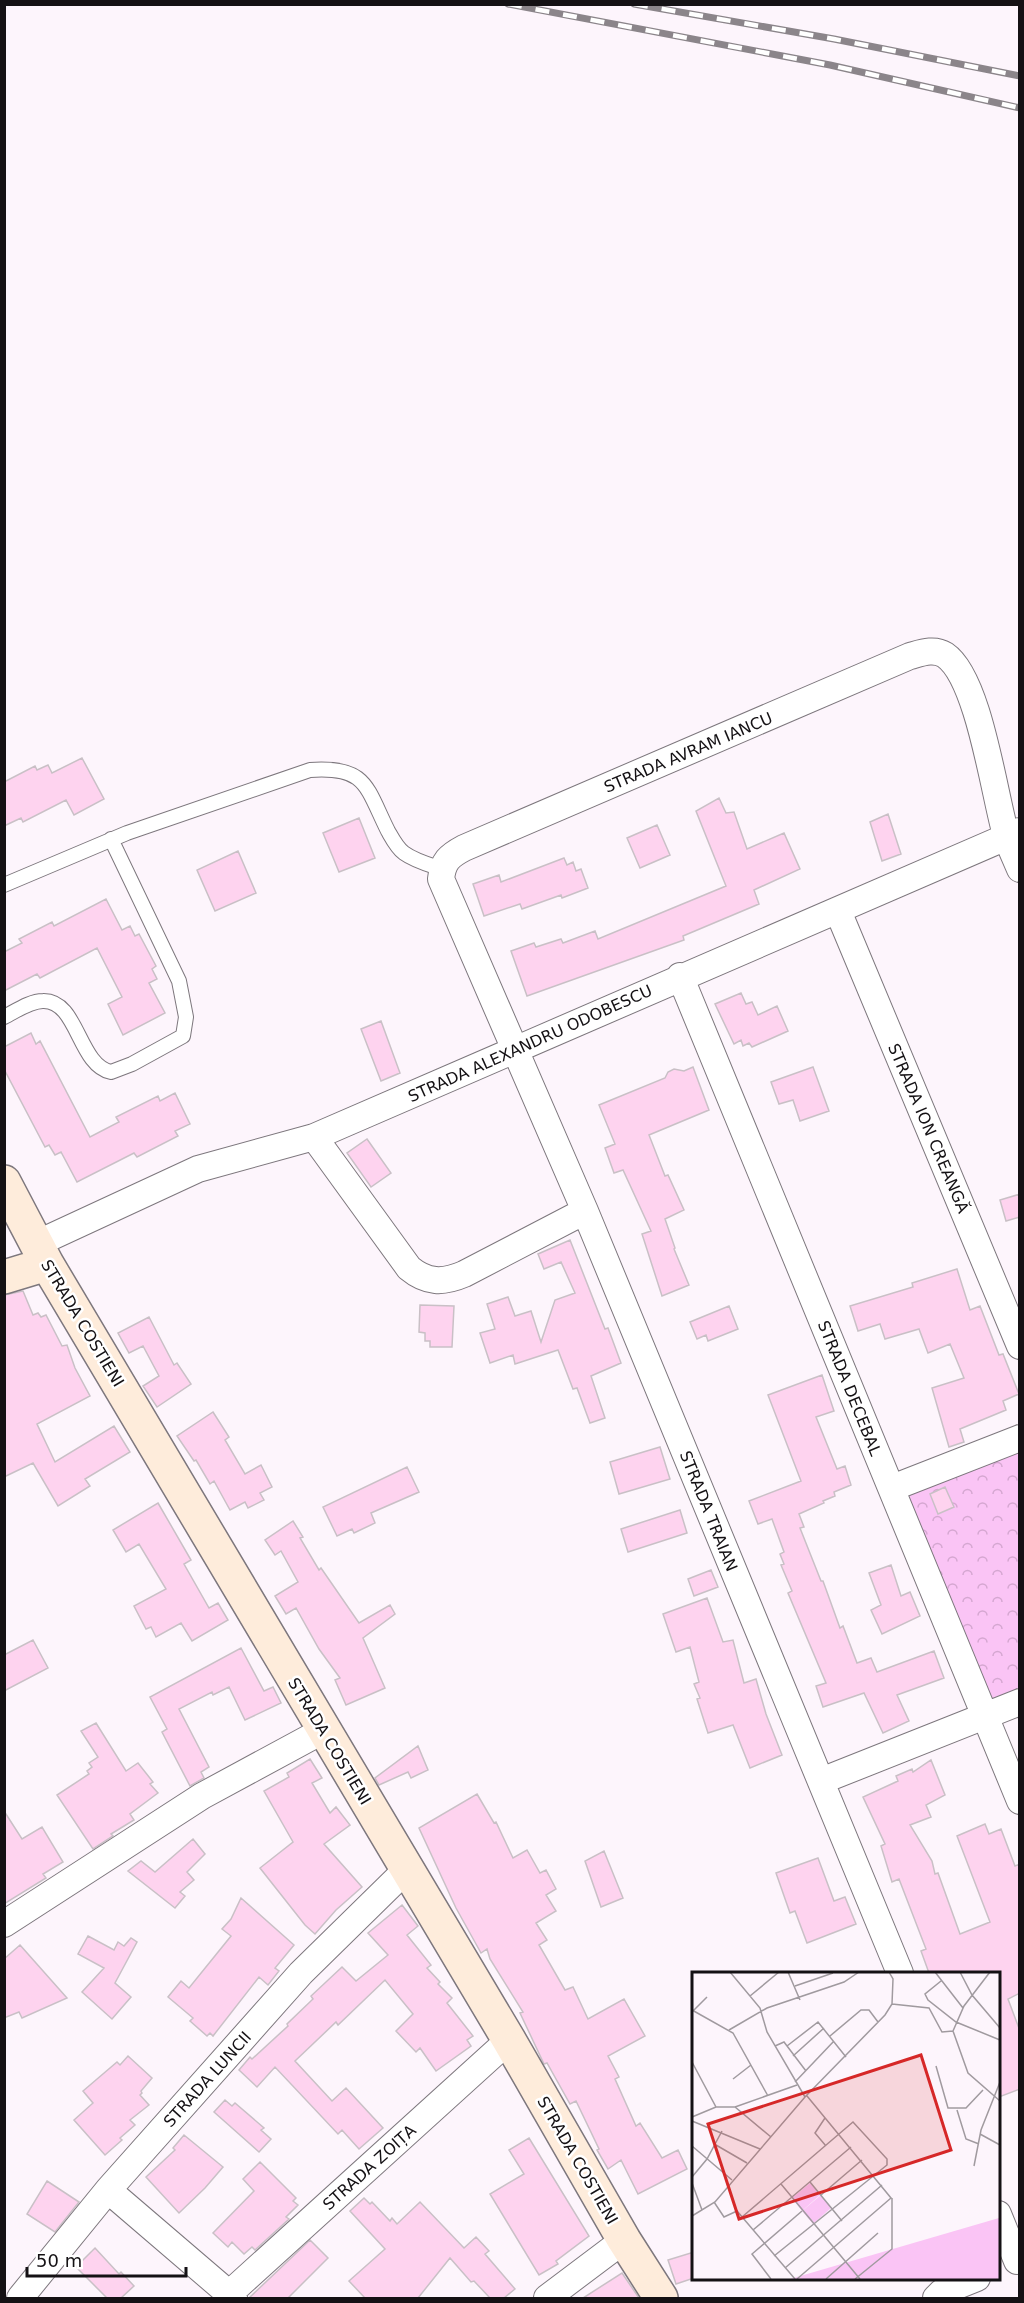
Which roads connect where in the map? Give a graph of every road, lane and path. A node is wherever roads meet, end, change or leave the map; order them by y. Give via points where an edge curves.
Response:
1 (1013, 833) edge
2 (111, 839) junction
3 (442, 869) junction
4 (1020, 869) edge
5 (4, 885) edge
6 (838, 911) junction
7 (680, 976) junction
8 (4, 1017) edge
9 (516, 1050) junction
10 (314, 1137) junction
11 (4, 1182) edge
12 (585, 1211) junction
13 (42, 1254) junction
14 (4, 1277) edge
15 (1020, 1346) edge
16 (1020, 1438) edge
17 (892, 1488) junction
18 (1020, 1702) edge
19 (984, 1716) junction
20 (324, 1730) junction
21 (821, 1781) junction
22 (1020, 1801) edge
23 (406, 1870) junction
24 (4, 1924) edge
25 (900, 1972) edge
26 (509, 2040) junction
27 (108, 2190) junction
28 (1000, 2218) edge
29 (624, 2240) junction
30 (1012, 2263) edge
31 (972, 2279) edge
32 (232, 2296) edge
33 (20, 2298) edge
34 (547, 2298) edge
35 (661, 2298) edge
36 (936, 2298) edge

1 - 3 street, STRADA AVRAM IANCU via 964,680 954,662 935,651 910,656 450,855
1 - 4 street, STRADA AVRAM IANCU
1 - 6 street, STRADA ALEXANDRU ODOBESCU
2 - 3 lane via 310,770 333,769 349,773 370,790 402,853
2 - 5 lane
2 - 8 lane via 179,981 186,1017 183,1036 111,1072 95,1065 57,1005 45,1000
3 - 9 street via 441,879
6 - 7 street, STRADA ALEXANDRU ODOBESCU
6 - 15 street, STRADA ION CREANGĂ
7 - 9 street, STRADA ALEXANDRU ODOBESCU
7 - 17 street, STRADA DECEBAL
9 - 10 street, STRADA ALEXANDRU ODOBESCU
9 - 12 street, STRADA TRAIAN
10 - 12 street via 409,1269 430,1281 464,1274
10 - 13 street, STRADA ALEXANDRU ODOBESCU via 198,1169
11 - 13 street, STRADA COSTIENI
12 - 21 street, STRADA TRAIAN
13 - 14 street
13 - 20 street, STRADA COSTIENI
16 - 17 street
17 - 19 street, STRADA DECEBAL
18 - 19 street
19 - 21 street
19 - 22 street, STRADA DECEBAL
20 - 23 street, STRADA COSTIENI
20 - 24 street via 172,1815
21 - 25 street, STRADA TRAIAN
23 - 26 street, STRADA COSTIENI
23 - 27 street, STRADA LUNCII via 301,1972
26 - 29 street, STRADA COSTIENI
26 - 32 street, STRADA ZOIȚA
27 - 32 street
27 - 33 street, STRADA LUNCII
28 - 30 street
29 - 34 street
29 - 35 street, STRADA COSTIENI
31 - 36 street

